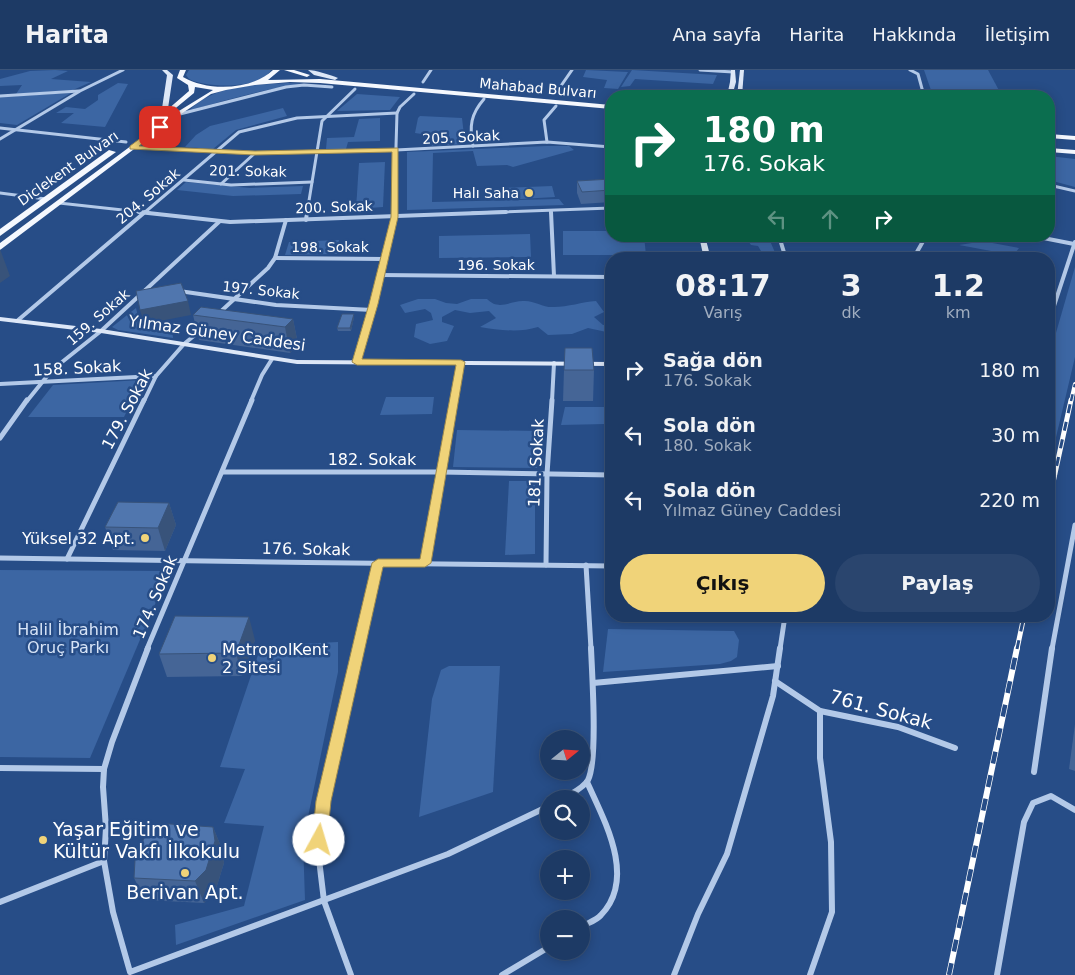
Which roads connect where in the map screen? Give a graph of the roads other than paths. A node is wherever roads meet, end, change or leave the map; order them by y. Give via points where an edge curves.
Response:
1 (123, 70) edge
2 (164, 70) edge
3 (173, 70) edge
4 (276, 70) edge
5 (288, 70) edge
6 (310, 70) edge
7 (431, 70) edge
8 (572, 70) edge
9 (700, 70) edge
10 (742, 70) edge
11 (910, 70) edge
12 (733, 71) edge
13 (182, 72) edge
14 (336, 78) junction
15 (386, 79) dead end
16 (365, 81) junction
17 (407, 81) dead end
18 (423, 82) junction
19 (254, 83) junction
20 (343, 84) junction
21 (440, 84) dead end
22 (228, 87) junction
23 (332, 87) junction
24 (191, 88) junction
25 (356, 89) junction
26 (731, 90) edge
27 (741, 90) edge
28 (922, 90) edge
29 (80, 91) junction
30 (547, 92) dead end
31 (209, 93) junction
32 (556, 93) junction
33 (414, 94) junction
34 (566, 94) dead end
35 (0, 96) edge
36 (594, 97) dead end
37 (484, 99) junction
38 (601, 101) junction
39 (605, 101) edge
40 (556, 106) junction
41 (605, 107) edge
42 (605, 108) edge
43 (397, 113) junction
44 (164, 115) junction
45 (176, 115) junction
46 (326, 115) junction
47 (0, 128) edge
48 (16, 130) junction
49 (1055, 136) edge
50 (1075, 138) edge
51 (0, 139) edge
52 (1055, 141) edge
53 (547, 142) junction
54 (1075, 143) edge
55 (129, 145) junction
56 (474, 146) junction
57 (605, 147) edge
58 (1055, 148) edge
59 (1075, 148) edge
60 (1055, 149) edge
61 (396, 150) junction
62 (216, 152) junction
63 (316, 152) junction
64 (1075, 152) edge
65 (255, 153) junction
66 (184, 180) junction
67 (312, 182) junction
68 (221, 184) junction
69 (1055, 186) edge
70 (1075, 191) edge
71 (0, 193) edge
72 (46, 199) junction
73 (59, 203) junction
74 (605, 208) edge
75 (551, 211) junction
76 (146, 212) junction
77 (394, 217) junction
78 (286, 220) junction
79 (306, 220) junction
80 (220, 221) junction
81 (0, 232) edge
82 (1055, 240) edge
83 (1075, 243) edge
84 (0, 247) edge
85 (275, 258) junction
86 (384, 259) junction
87 (380, 275) junction
88 (554, 276) junction
89 (605, 277) edge
90 (149, 287) junction
91 (158, 289) edge
92 (178, 291) edge
93 (235, 299) junction
94 (1055, 302) edge
95 (372, 310) junction
96 (0, 318) edge
97 (213, 319) edge
98 (17, 321) junction
99 (206, 325) edge
100 (101, 331) junction
101 (184, 344) junction
102 (272, 359) junction
103 (357, 362) junction
104 (461, 362) junction
105 (554, 363) junction
106 (605, 364) edge
107 (156, 376) junction
108 (42, 382) junction
109 (0, 384) edge
110 (0, 438) edge
111 (223, 472) junction
112 (441, 472) junction
113 (547, 474) junction
114 (605, 475) edge
115 (1075, 525) edge
116 (0, 558) edge
117 (67, 559) junction
118 (185, 562) junction
119 (378, 563) junction
120 (425, 563) junction
121 (546, 565) junction
122 (586, 566) junction
123 (605, 566) edge
124 (784, 622) edge
125 (778, 666) junction
126 (776, 680) junction
127 (593, 683) junction
128 (820, 711) junction
129 (955, 748) dead end
130 (0, 768) edge
131 (104, 769) junction
132 (1034, 772) dead end
133 (587, 782) junction
134 (576, 790) edge
135 (540, 810) edge
136 (1075, 810) edge
137 (104, 861) junction
138 (324, 901) junction
139 (0, 902) edge
140 (590, 922) edge
141 (540, 952) edge
142 (351, 975) edge
143 (502, 975) edge
144 (674, 975) edge
145 (810, 975) edge
146 (997, 975) edge

1 - 29 street
2 - 44 street via 170,75
3 - 13 main road
4 - 19 main road via 271,76
5 - 14 main road, Mahabad Bulvarı
6 - 14 street
7 - 18 street
8 - 32 street
9 - 12 street
10 - 27 street
11 - 28 street via 918,74
12 - 26 street
13 - 24 main road via 180,78
14 - 16 main road, Mahabad Bulvarı
15 - 16 main road
16 - 38 main road, Mahabad Bulvarı
17 - 18 main road
18 - 21 main road
19 - 20 main road, Mahabad Bulvarı via 302,80
19 - 22 main road, Mahabad Bulvarı
20 - 23 main road
20 - 41 main road, Mahabad Bulvarı
22 - 24 main road
22 - 31 main road, Diclekent Bulvarı
23 - 25 main road
23 - 45 street via 286,87
24 - 31 main road
24 - 44 main road, Diclekent Bulvarı
25 - 33 main road
25 - 46 street
29 - 35 street
29 - 48 street
30 - 32 main road
31 - 45 main road, Diclekent Bulvarı
32 - 34 main road
33 - 37 main road
33 - 43 street
36 - 38 main road
37 - 40 main road
37 - 56 street via 472,115 470,130
38 - 39 main road, Mahabad Bulvarı
40 - 42 main road
40 - 53 street via 544,120
43 - 46 street, 204. Sokak
43 - 61 street
44 - 55 main road, Diclekent Bulvarı
45 - 55 main road, Diclekent Bulvarı
46 - 62 street, 204. Sokak via 242,130
46 - 63 street via 322,120
47 - 48 street, 205. Sokak
48 - 51 street
48 - 55 street, 205. Sokak
49 - 50 main road
52 - 54 main road
53 - 56 street, 205. Sokak
53 - 57 street, 205. Sokak
55 - 62 street, 205. Sokak
55 - 72 main road, Diclekent Bulvarı
55 - 73 main road, Diclekent Bulvarı
56 - 61 street, 205. Sokak
58 - 59 main road
60 - 64 main road
61 - 63 street, 205. Sokak
61 - 77 street
62 - 65 street, 205. Sokak
62 - 66 street, 204. Sokak
63 - 65 street, 205. Sokak
63 - 67 street
65 - 68 street
66 - 68 street, 201. Sokak
66 - 76 street, 204. Sokak
67 - 68 street, 201. Sokak
67 - 79 street
69 - 70 street
71 - 72 street
72 - 81 main road, Diclekent Bulvarı
73 - 76 street, 200. Sokak
73 - 84 main road, Diclekent Bulvarı
74 - 75 street, 200. Sokak
75 - 77 street, 200. Sokak
75 - 88 street
76 - 80 street, 200. Sokak
76 - 98 street, 204. Sokak
77 - 79 street, 200. Sokak
77 - 86 street
78 - 79 street, 200. Sokak
78 - 80 street, 200. Sokak
78 - 85 street
80 - 90 street, 159. Sokak
82 - 83 street
83 - 94 street
85 - 86 street, 198. Sokak
85 - 93 street
86 - 87 street
87 - 88 street, 196. Sokak
87 - 95 street
88 - 89 street, 196. Sokak
90 - 91 street
90 - 100 street, 159. Sokak
92 - 93 street, 197. Sokak
93 - 95 street, 197. Sokak via 276,305
93 - 97 street
95 - 103 street
96 - 98 street, Yılmaz Güney Caddesi
98 - 100 street, Yılmaz Güney Caddesi
99 - 101 street, 179. Sokak
100 - 101 street, Yılmaz Güney Caddesi
100 - 108 street, 159. Sokak via 52,370
101 - 102 street, Yılmaz Güney Caddesi
101 - 107 street, 179. Sokak
102 - 103 street, Yılmaz Güney Caddesi
102 - 111 street, 174. Sokak via 262,375
103 - 104 street, Yılmaz Güney Caddesi
104 - 105 street, Yılmaz Güney Caddesi
104 - 112 street
105 - 106 street, Yılmaz Güney Caddesi
105 - 113 street, 181. Sokak
107 - 108 street, 158. Sokak
107 - 117 street, 179. Sokak
108 - 109 street, 158. Sokak
108 - 110 street, 159. Sokak
111 - 112 street, 182. Sokak
111 - 118 street, 174. Sokak
112 - 113 street, 182. Sokak
112 - 120 street
113 - 114 street, 182. Sokak
113 - 121 street, 181. Sokak
115 - 132 street via 1055,630
116 - 117 street, 176. Sokak
117 - 118 street, 176. Sokak
118 - 119 street, 176. Sokak
118 - 131 street, 174. Sokak via 132,690
119 - 120 street, 176. Sokak
119 - 138 street via 324,801 318,850
120 - 121 street, 176. Sokak
121 - 122 street, 176. Sokak
122 - 123 street, 176. Sokak
122 - 127 street
124 - 125 street
125 - 126 street
125 - 127 street
126 - 128 street, 761. Sokak
126 - 144 street via 727,854
127 - 133 street via 593,754
128 - 129 street, 761. Sokak via 898,727
128 - 145 street via 820,758 832,842 832,912
130 - 131 street
131 - 137 street, 174. Sokak
133 - 134 street
133 - 140 street via 614,849 618,879 615,894 601,915
135 - 138 street via 448,854
136 - 146 street via 1051,796 1033,803 1024,822
137 - 138 street, 174. Sokak via 113,912 130,972
137 - 139 street
138 - 142 street
141 - 143 street

